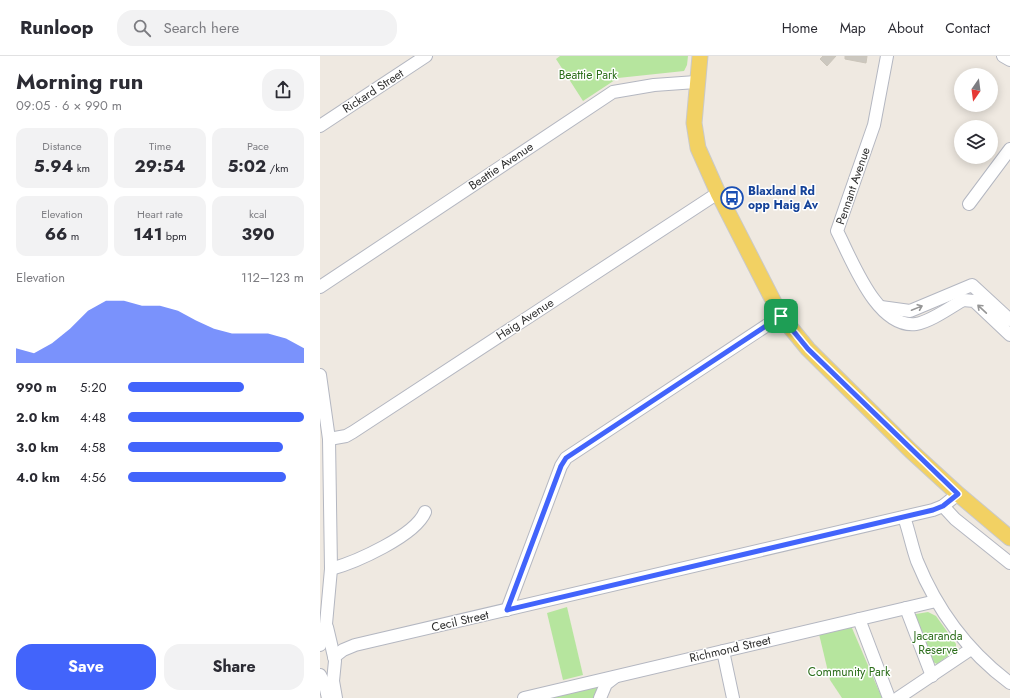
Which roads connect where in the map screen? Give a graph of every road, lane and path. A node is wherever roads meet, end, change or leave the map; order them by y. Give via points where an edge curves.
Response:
1 (426, 56) edge
2 (700, 56) edge
3 (887, 56) edge
4 (1003, 56) edge
5 (1010, 60) edge
6 (696, 82) junction
7 (320, 126) edge
8 (1010, 149) edge
9 (1006, 163) edge
10 (718, 193) junction
11 (969, 204) dead end
12 (320, 287) edge
13 (879, 307) junction
14 (781, 316) junction
15 (1010, 320) edge
16 (1010, 335) edge
17 (320, 375) edge
18 (329, 439) junction
19 (958, 494) junction
20 (943, 506) junction
21 (425, 512) dead end
22 (904, 517) junction
23 (1010, 538) edge
24 (1010, 563) edge
25 (331, 569) junction
26 (936, 601) junction
27 (906, 608) junction
28 (507, 610) junction
29 (859, 619) junction
30 (355, 646) junction
31 (327, 647) edge
32 (971, 649) junction
33 (723, 651) junction
34 (320, 675) edge
35 (616, 676) junction
36 (932, 676) junction
37 (1010, 682) edge
38 (328, 698) edge
39 (336, 698) edge
40 (524, 698) edge
41 (600, 698) edge
42 (733, 698) edge
43 (889, 698) edge
44 (898, 698) edge

1 - 7 street, Rickard Street
2 - 6 main road
3 - 13 street, Pennant Avenue via 874,125 837,231
4 - 5 street
6 - 10 main road via 696,136 702,158
6 - 12 street, Beattie Avenue via 654,85 613,92
8 - 9 street
9 - 11 street
10 - 14 main road
10 - 18 street, Haig Avenue via 353,432
13 -> 15 street via 910,311 972,285
16 -> 13 street, Pennant Avenue via 974,301 963,300 917,324 902,323 889,317
14 - 19 main road via 808,349
14 - 28 street via 566,458
17 - 18 street
18 - 25 street
19 - 20 street, Cecil Street
19 - 23 main road
20 - 22 street, Cecil Street
20 - 24 street via 955,519
21 - 25 street via 422,519 409,532 351,563
22 - 26 street via 917,560
22 - 28 street, Cecil Street
25 - 31 street via 326,624
26 - 27 street, Richmond Street
26 - 32 street
27 - 29 street, Richmond Street
27 - 36 street
28 - 30 street, Cecil Street
29 - 33 street, Richmond Street
29 - 43 street
30 - 31 street via 337,644
30 - 31 street, Cecil Street via 343,650
31 - 39 street
32 - 36 street
32 - 37 street
33 - 35 street, Richmond Street
33 - 42 street
34 - 38 street via 326,685
35 - 40 street, Richmond Street
35 - 41 street via 606,684
36 - 44 street

